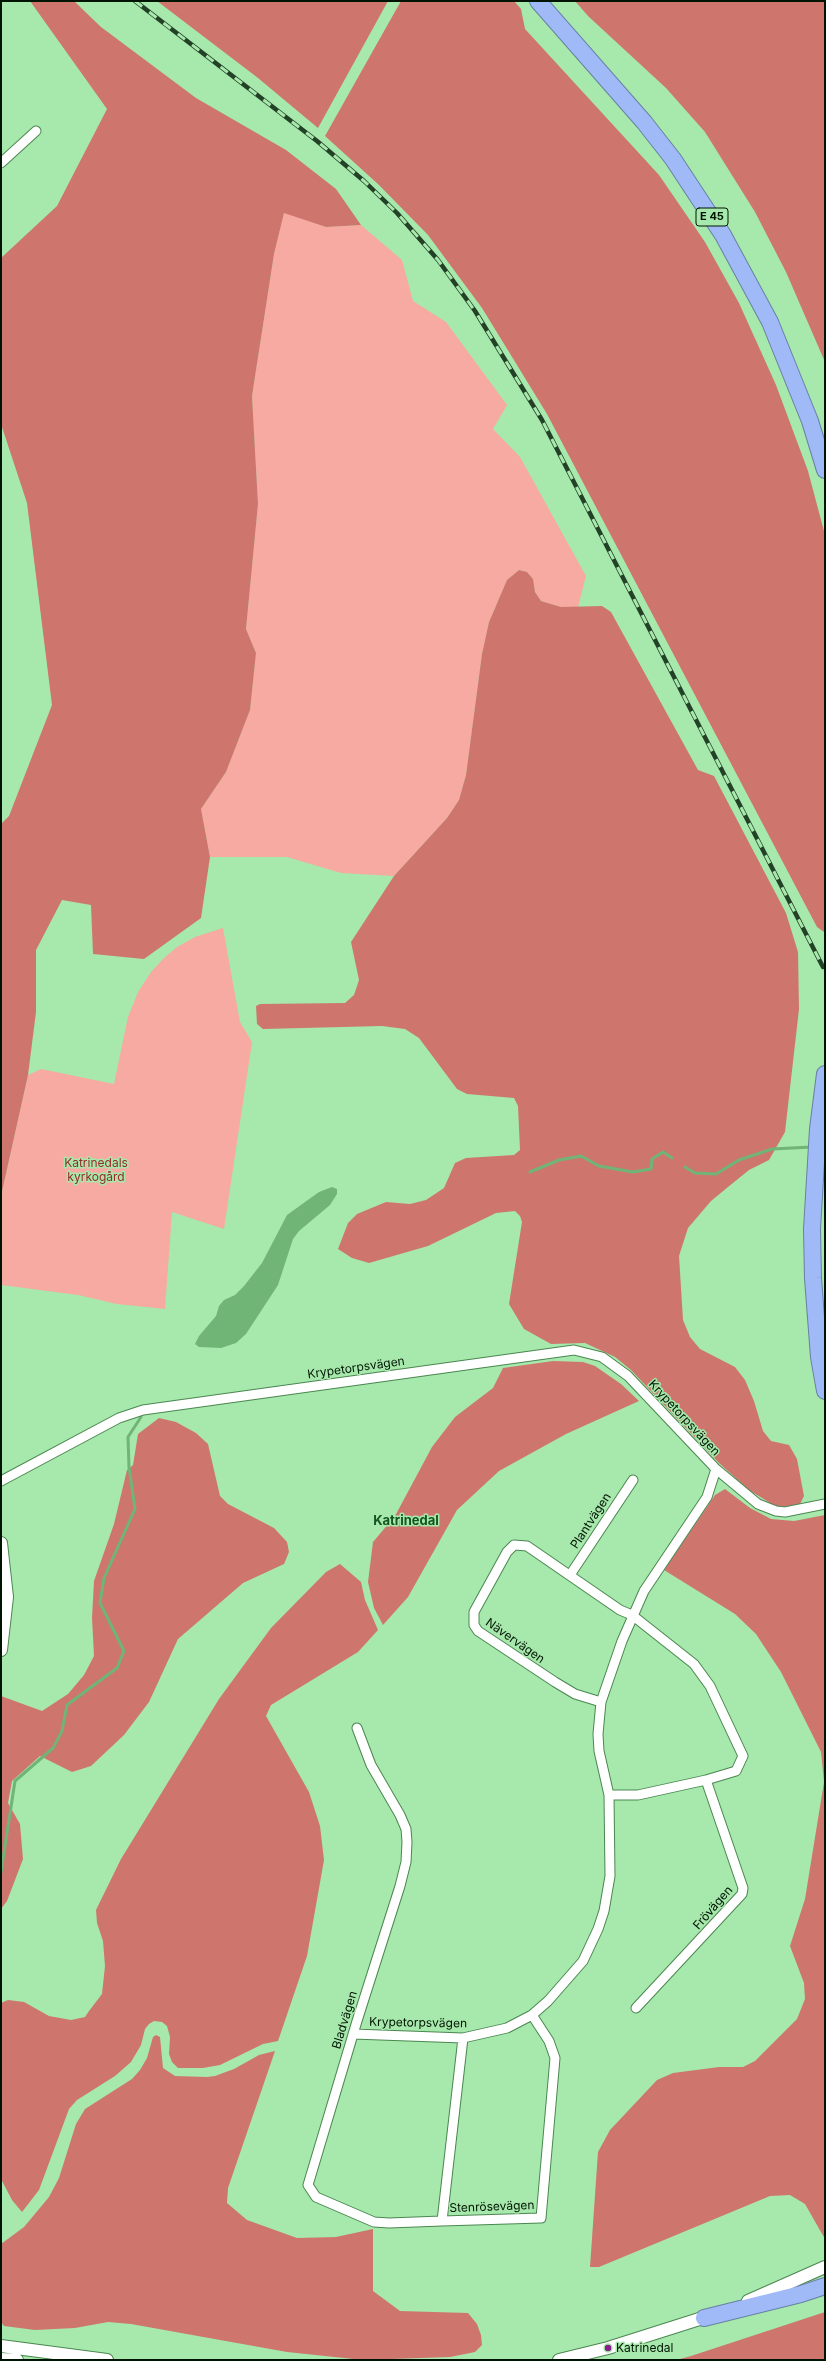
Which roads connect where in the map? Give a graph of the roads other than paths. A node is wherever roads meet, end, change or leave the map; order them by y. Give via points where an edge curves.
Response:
1 (538, 1) edge
2 (550, 1) edge
3 (36, 131) dead end
4 (1, 163) edge
5 (825, 441) edge
6 (825, 470) edge
7 (825, 1074) edge
8 (819, 1148) edge
9 (825, 1312) edge
10 (825, 1391) edge
11 (716, 1469) junction
12 (633, 1480) dead end
13 (1, 1481) edge
14 (825, 1504) edge
15 (1, 1543) edge
16 (570, 1575) junction
17 (632, 1615) junction
18 (1, 1650) edge
19 (601, 1702) junction
20 (357, 1728) dead end
21 (706, 1780) junction
22 (609, 1795) junction
23 (636, 2008) dead end
24 (532, 2015) junction
25 (353, 2034) junction
26 (463, 2038) junction
27 (442, 2221) junction
28 (825, 2267) edge
29 (825, 2286) edge
30 (704, 2318) junction
31 (1, 2346) edge
32 (1, 2358) edge
33 (17, 2360) edge
34 (107, 2360) edge
35 (559, 2360) edge

1 - 6 highway, E 45 via 649,128 673,159 723,235 770,322 810,421
2 - 5 highway, E 45 via 651,116 680,154 730,230 777,318
3 - 4 street
7 - 8 highway
8 - 9 highway
8 - 10 highway via 812,1229 813,1278 819,1356
11 - 13 street, Krypetorpsvägen via 628,1376 602,1357 574,1350 143,1410 119,1418
11 - 14 street via 765,1508 794,1512
11 - 17 street, Krypetorpsvägen via 707,1497 656,1572
12 - 16 street, Plantvägen
15 - 18 main road via 6,1597
16 - 17 street, Nävervägen via 620,1610
16 - 19 street, Nävervägen via 527,1546 514,1545 507,1552 474,1612 473,1621 478,1632 555,1682 575,1694
17 - 19 street, Krypetorpsvägen
17 - 21 street, Nävervägen via 681,1652 702,1673 743,1756 736,1771
19 - 22 street, Krypetorpsvägen via 599,1751
20 - 25 street, Bladvägen via 371,1765 400,1815 408,1842 400,1886
21 - 22 street via 638,1795
21 - 23 street, Frövägen via 743,1888 742,1894
22 - 24 street, Krypetorpsvägen via 610,1876 598,1929 586,1956 574,1974
24 - 26 street, Krypetorpsvägen via 507,2028
24 - 27 street, Stenrösevägen via 550,2041 555,2058 541,2218
25 - 26 street, Krypetorpsvägen
25 - 27 street, Bladvägen via 308,2180 310,2190 316,2196 374,2222
26 - 27 street, Stenrösevägen
28 - 30 main road via 769,2293
29 - 30 highway
30 - 35 main road via 608,2348
31 - 34 main road
32 - 33 main road

